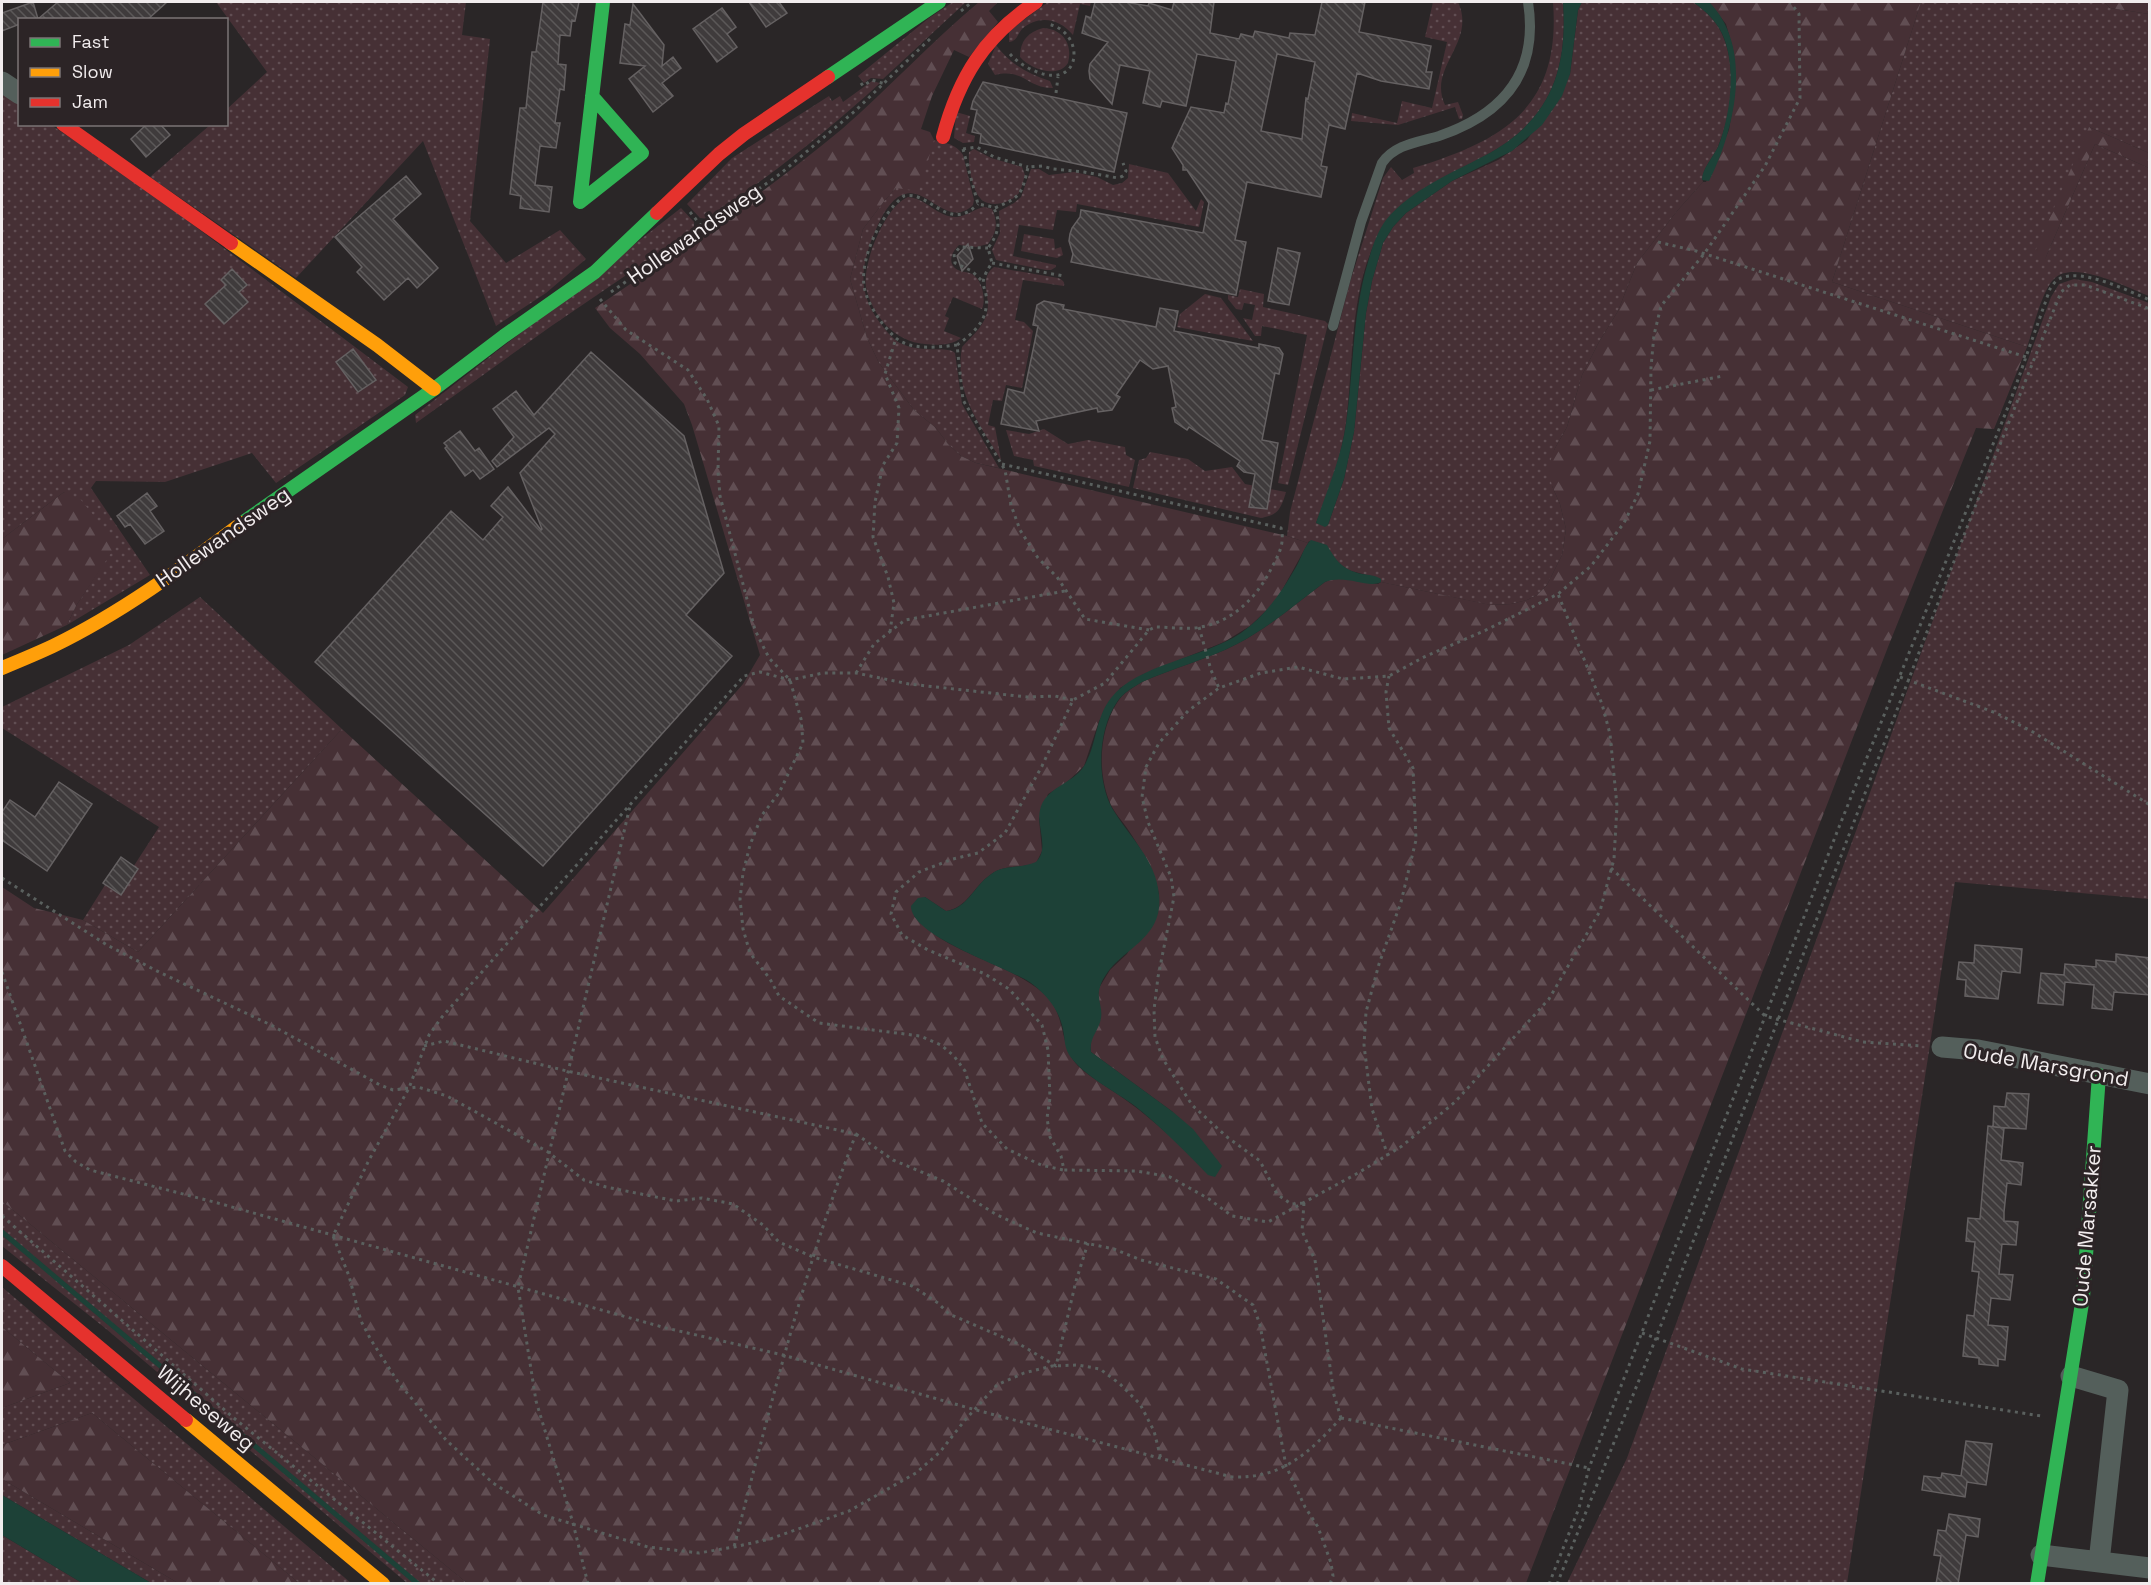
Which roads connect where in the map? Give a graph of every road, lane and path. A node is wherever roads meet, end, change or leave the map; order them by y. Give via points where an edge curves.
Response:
1 (603, 2) edge
2 (939, 2) edge
3 (972, 2) edge
4 (1036, 2) edge
5 (1528, 2) edge
6 (1790, 2) edge
7 (958, 14) dead end
8 (1043, 24) dead end
9 (938, 32) dead end
10 (1013, 49) dead end
11 (1058, 76) junction
12 (2, 82) edge
13 (18, 93) edge
14 (1056, 93) dead end
15 (592, 96) junction
16 (66, 126) edge
17 (943, 137) joint
18 (963, 149) junction
19 (1123, 163) dead end
20 (1028, 167) junction
21 (978, 204) junction
22 (994, 209) junction
23 (1658, 242) dead end
24 (988, 248) junction
25 (1704, 254) junction
26 (992, 263) junction
27 (1064, 276) dead end
28 (982, 281) junction
29 (600, 299) junction
30 (2150, 300) edge
31 (591, 305) dead end
32 (2150, 309) edge
33 (1333, 326) dead end
34 (896, 338) junction
35 (957, 345) junction
36 (2026, 357) junction
37 (1723, 376) dead end
38 (434, 389) junction
39 (1651, 390) junction
40 (1002, 464) junction
41 (1065, 591) junction
42 (1558, 594) junction
43 (1199, 627) junction
44 (1149, 630) junction
45 (890, 632) junction
46 (2, 668) edge
47 (856, 673) junction
48 (1389, 676) junction
49 (1900, 677) junction
50 (790, 680) junction
51 (1908, 681) junction
52 (1219, 688) junction
53 (1073, 700) junction
54 (630, 804) junction
55 (2150, 805) edge
56 (1611, 868) junction
57 (2, 878) edge
58 (2, 972) edge
59 (1765, 1016) junction
60 (1778, 1019) junction
61 (424, 1046) junction
62 (1942, 1047) joint
63 (567, 1071) junction
64 (2099, 1075) junction
65 (2150, 1084) edge
66 (409, 1088) junction
67 (856, 1134) junction
68 (548, 1152) junction
69 (1388, 1156) junction
70 (1064, 1170) junction
71 (1304, 1203) junction
72 (2, 1216) edge
73 (333, 1236) junction
74 (1088, 1243) junction
75 (813, 1257) junction
76 (2, 1266) edge
77 (518, 1287) junction
78 (1642, 1333) junction
79 (1656, 1338) junction
80 (783, 1355) junction
81 (2070, 1376) junction
82 (976, 1410) junction
83 (1341, 1418) junction
84 (2063, 1420) junction
85 (1161, 1459) junction
86 (1286, 1466) junction
87 (1588, 1468) junction
88 (573, 1523) junction
89 (734, 1547) junction
90 (2041, 1555) junction
91 (2099, 1562) junction
92 (2150, 1568) edge
93 (383, 1584) edge
94 (439, 1584) edge
95 (588, 1584) edge
96 (1330, 1584) edge
97 (1549, 1584) edge
98 (1557, 1584) edge
99 (2037, 1584) edge

1 - 15 main road
2 - 38 main road, Hollewandsweg via 744,134 595,272
3 - 7 path
4 - 17 main road via 1002,26 974,61 955,98
5 - 33 lane via 1528,53 1518,81 1503,99 1474,121 1401,147 1382,163
6 - 25 path via 1799,14 1800,98 1765,166
8 - 11 path via 1064,31 1073,45 1072,64
9 - 29 path, Hollewandsweg via 855,111 780,174
10 - 11 path via 1006,50 1021,64
11 - 14 path
12 - 13 street
15 - 15 main road via 642,153 580,202 585,155
16 - 38 main road
17 - 18 path
18 - 20 path via 977,147 994,157
18 - 21 path
19 - 20 path via 1126,171 1118,178
20 - 22 path via 1021,193
21 - 22 path
21 - 34 path via 969,212 953,214 908,195 879,224 868,255 864,286 874,312
22 - 24 path via 998,230
23 - 25 path
24 - 26 path
24 - 28 path via 960,247 954,254 955,263
25 - 36 path
25 - 39 path via 1661,306 1654,335
26 - 27 path
26 - 28 path
28 - 35 path via 985,314 974,331
29 - 31 path, Hollewandsweg
29 - 50 path via 627,330 688,370 707,399 719,426 720,496 755,630 769,658
30 - 36 path via 2083,276 2060,278 2050,289
32 - 51 path via 2085,285 2070,285 2061,292
34 - 35 path via 920,346
34 - 45 path via 885,374 899,408 897,443 883,465 873,537 894,603
35 - 40 path via 963,400
36 - 49 path
37 - 39 path
38 - 46 main road, Hollewandsweg via 176,572 53,646
39 - 42 path via 1650,441 1638,494 1624,523 1591,566
40 - 41 path via 1020,530
40 - 43 path via 1281,528 1280,551 1260,591 1231,615
41 - 44 path via 1085,619
41 - 45 path via 905,620
42 - 48 path
42 - 56 path via 1610,734 1617,806
43 - 44 path
43 - 52 path
44 - 53 path via 1105,683
45 - 47 path via 874,644
47 - 50 path via 823,673
47 - 53 path via 909,684
48 - 52 path via 1343,680 1298,667 1261,673
48 - 69 path via 1389,728 1413,768 1416,840 1366,1012 1364,1045 1372,1109
49 - 51 path
49 - 59 path
50 - 54 path via 760,672 744,676
50 - 70 path via 803,743 778,793 762,815 750,845 740,899 750,953 780,996 819,1023 920,1036 941,1045 965,1071 982,1123 1007,1149 1041,1165
51 - 55 path via 1996,713
51 - 60 path
52 - 71 path via 1188,711 1159,743 1146,767 1142,797 1148,822 1172,877 1174,897 1158,977 1155,1037 1163,1059 1192,1105 1260,1161 1277,1194 1291,1204
53 - 70 path via 1005,833 978,853 919,872 896,892 891,914 902,935 1009,989 1042,1025 1048,1050 1047,1118 1050,1137
54 - 61 path via 442,1017
54 - 63 path
56 - 59 path
56 - 69 path via 1600,911 1549,999 1455,1102
57 - 66 path via 107,945 159,972 271,1025 380,1085 393,1090
58 - 73 path via 65,1151 76,1162 90,1170
59 - 60 path
59 - 78 path
60 - 62 path via 1863,1042
60 - 79 path
61 - 63 path via 444,1041
61 - 66 path
62 - 64 street, Oude Marsgrond via 1978,1050
63 - 67 path
63 - 68 path
64 - 65 street, Oude Marsgrond
64 - 81 main road, Oude Marsakker via 2083,1297
66 - 68 path via 447,1096
66 - 73 path
67 - 74 path via 893,1160 943,1181 1017,1224 1037,1233
67 - 75 path
68 - 75 path via 584,1180 606,1187 676,1201 702,1198 733,1204 779,1242
68 - 77 path
69 - 71 path
70 - 71 path via 1137,1171 1170,1177 1232,1216 1268,1222
71 - 83 path via 1302,1231 1315,1260 1334,1395
72 - 94 path via 235,1419
73 - 77 path
73 - 88 path via 361,1321 398,1382 423,1414 493,1482 543,1515
74 - 75 path via 1056,1366 1021,1345 949,1314 912,1286
74 - 86 path via 1216,1279 1253,1305
75 - 80 path
76 - 93 main road, Wijheseweg
77 - 80 path
77 - 88 path via 536,1401
78 - 79 path
78 - 87 path
79 - 84 path via 1742,1369
79 - 98 path
80 - 82 path
80 - 89 path
81 - 84 main road, Oude Marsakker
81 - 91 street via 2118,1390
82 - 85 path
82 - 85 path via 997,1385 1023,1373 1078,1365 1101,1370 1140,1404 1154,1431
82 - 89 path via 940,1452 889,1489 849,1511 770,1539
83 - 86 path via 1316,1446
83 - 87 path
84 - 90 main road, Oude Marsakker
85 - 86 path via 1232,1477 1249,1477
86 - 96 path via 1318,1527 1331,1563
87 - 97 path via 1579,1508
88 - 89 path via 648,1547 699,1553
88 - 95 path
90 - 91 street
90 - 99 main road, Oude Marsakker
91 - 92 street

